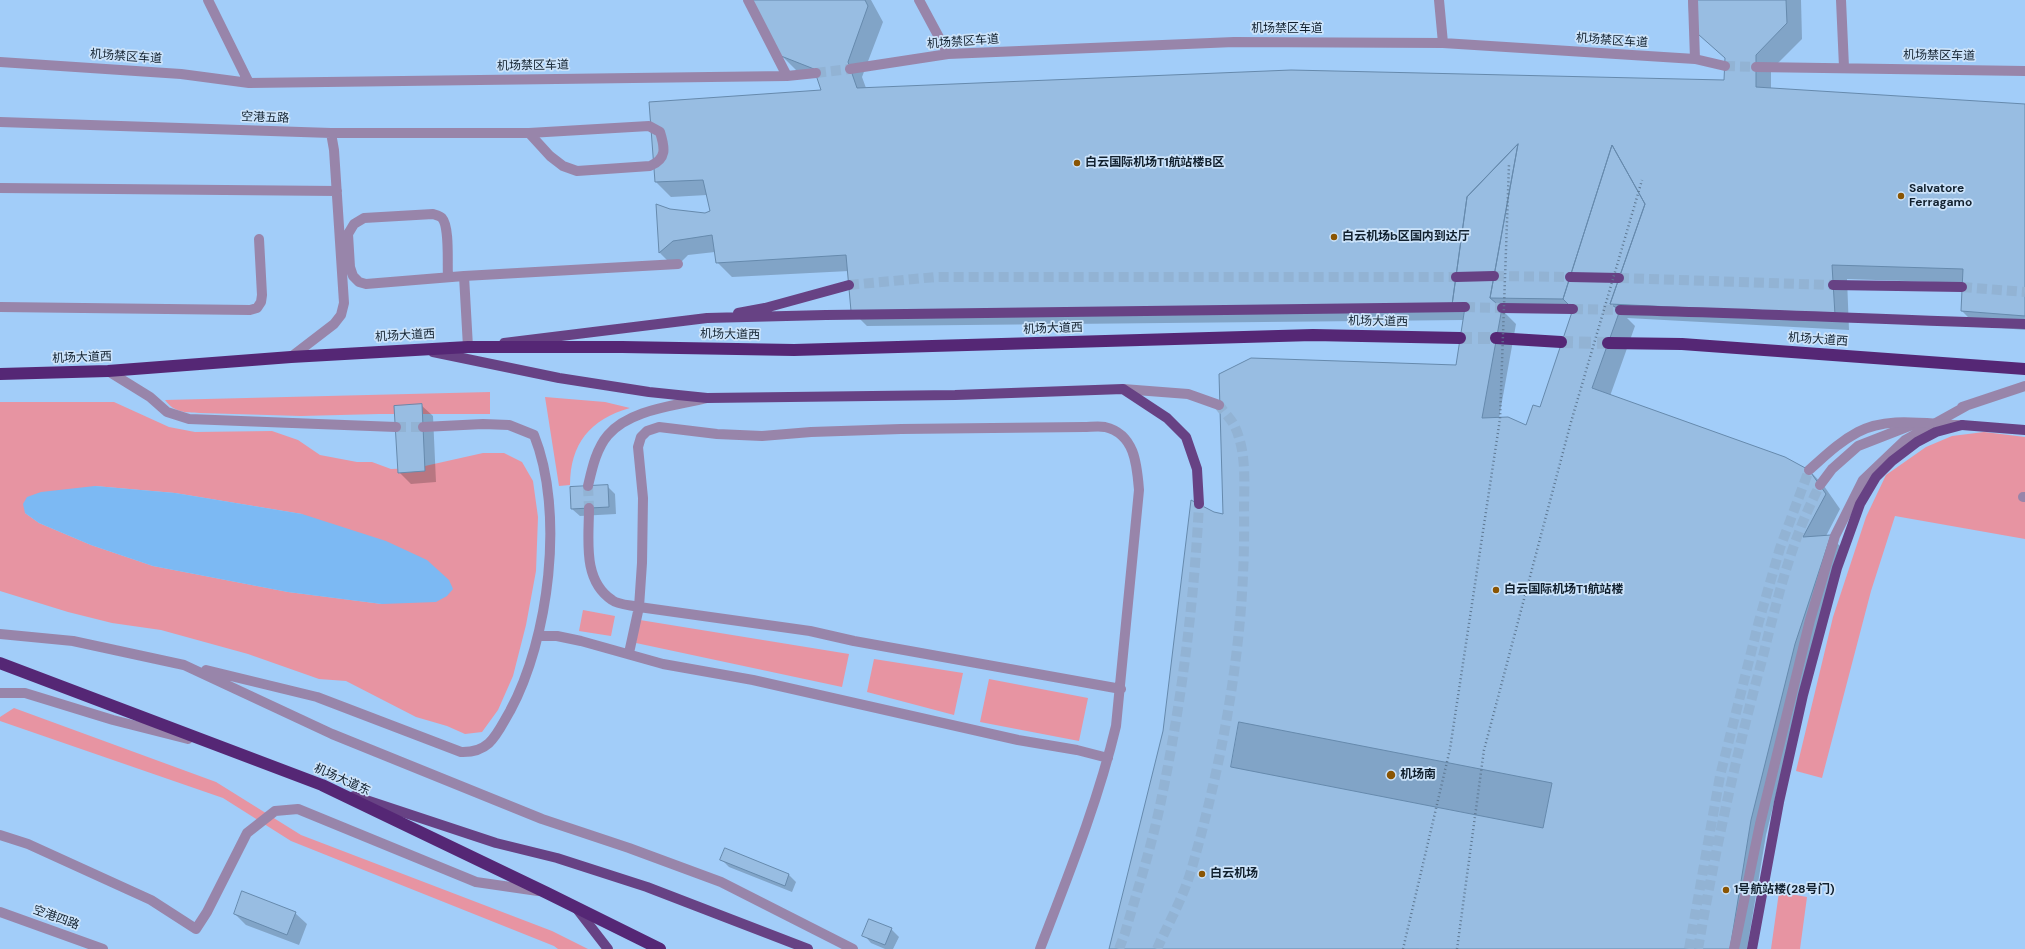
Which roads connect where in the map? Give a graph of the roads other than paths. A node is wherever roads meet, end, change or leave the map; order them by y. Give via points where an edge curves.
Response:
1 (208, 0) edge
2 (748, 0) edge
3 (919, 0) edge
4 (1439, 0) edge
5 (1693, 0) edge
6 (1841, 0) edge
7 (1443, 43) junction
8 (948, 54) junction
9 (1696, 59) junction
10 (0, 62) edge
11 (1725, 66) tunnel mouth
12 (1756, 67) tunnel mouth
13 (1844, 67) junction
14 (850, 69) tunnel mouth
15 (2025, 71) edge
16 (816, 73) tunnel mouth
17 (787, 76) junction
18 (249, 82) junction
19 (0, 122) edge
20 (331, 133) junction
21 (529, 133) junction
22 (0, 188) edge
23 (337, 191) junction
24 (259, 239) dead end
25 (678, 264) dead end
26 (464, 276) junction
27 (1456, 276) tunnel mouth
28 (1494, 276) tunnel mouth
29 (448, 277) junction
30 (1570, 277) tunnel mouth
31 (1619, 278) tunnel mouth
32 (849, 286) tunnel mouth
33 (1833, 286) tunnel mouth
34 (1962, 287) tunnel mouth
35 (0, 307) edge
36 (1465, 307) tunnel mouth
37 (1502, 308) tunnel mouth
38 (1572, 309) tunnel mouth
39 (1620, 310) tunnel mouth
40 (707, 318) junction
41 (2025, 324) edge
42 (1460, 338) tunnel mouth
43 (1496, 338) tunnel mouth
44 (1561, 342) tunnel mouth
45 (1608, 343) tunnel mouth
46 (468, 347) junction
47 (421, 349) junction
48 (290, 357) junction
49 (2025, 369) edge
50 (108, 371) junction
51 (0, 374) edge
52 (2025, 386) edge
53 (1122, 389) junction
54 (707, 398) junction
55 (1219, 405) tunnel mouth
56 (1968, 405) junction
57 (1962, 425) junction
58 (396, 426) tunnel mouth
59 (423, 427) tunnel mouth
60 (2025, 430) edge
61 (1809, 470) tunnel mouth
62 (1820, 485) tunnel mouth
63 (588, 486) tunnel mouth
64 (1199, 504) tunnel mouth
65 (590, 508) tunnel mouth
66 (639, 607) junction
67 (0, 634) edge
68 (538, 636) junction
69 (628, 654) junction
70 (0, 663) edge
71 (184, 665) junction
72 (1121, 689) junction
73 (0, 693) edge
74 (228, 749) junction
75 (1108, 758) junction
76 (322, 785) junction
77 (0, 835) edge
78 (547, 893) junction
79 (576, 907) junction
80 (0, 912) edge
81 (103, 949) edge
82 (608, 949) edge
83 (660, 949) edge
84 (808, 949) edge
85 (853, 949) edge
86 (1040, 949) edge
87 (1734, 949) edge
88 (1752, 949) edge

1 - 18 street
2 - 17 street
3 - 8 street
4 - 7 street
5 - 9 street
6 - 13 street
7 - 8 street, 机场禁区车道 via 1234,42
7 - 9 street, 机场禁区车道
8 - 14 street, 机场禁区车道
9 - 11 street, 机场禁区车道
10 - 18 street, 机场禁区车道 via 181,74
12 - 13 street, 机场禁区车道
13 - 15 street, 机场禁区车道
16 - 17 street, 机场禁区车道
17 - 18 street, 机场禁区车道
19 - 20 street, 空港五路
20 - 21 street, 空港五路
20 - 23 street
21 - 21 street, 空港五路 via 550,156 563,166 577,171 650,166 663,155 660,132 649,126
22 - 23 street
23 - 48 street via 343,292 341,315 334,324
24 - 35 street via 262,295 261,302 250,310
25 - 26 street
26 - 29 street
26 - 46 street
27 - 28 main road
29 - 29 street via 366,284 359,282 353,276 350,267 348,234 354,224 364,218 434,214 441,217 447,235
30 - 31 main road
32 - 40 main road via 765,308
33 - 34 main road
36 - 40 main road
37 - 38 main road
39 - 41 main road
40 - 46 main road
42 - 46 highway, 机场大道西 via 1313,335 794,350
43 - 44 highway
45 - 49 highway, 机场大道西 via 1682,344
46 - 47 highway, 机场大道西
47 - 48 highway, 机场大道西
47 - 54 main road via 566,379
48 - 50 highway, 机场大道西
50 - 51 highway, 机场大道西
50 - 58 street via 150,397 167,412 188,418
52 - 56 street
53 - 54 main road via 955,395
53 - 55 street via 1188,394
53 - 64 main road via 1167,418 1186,437 1197,469
54 - 63 street via 643,413 623,422 608,435
56 - 62 street via 1858,446 1832,469
56 - 87 street via 1905,440 1863,480 1835,536 1806,635 1760,824
57 - 60 main road
57 - 61 street, bridge via 1905,422 1882,424 1853,435 1837,445
57 - 88 main road, bridge via 1936,432 1917,442 1876,477 1860,504 1837,568 1803,695 1779,802
59 - 68 street via 509,425 534,435 542,456 550,536 548,583
65 - 66 street via 589,553 591,572 597,586 612,601
66 - 69 street
66 - 72 street via 810,631
66 - 72 street via 644,532 638,447 641,437 647,431 659,427 762,436 901,429 1105,427 1122,434 1132,448 1137,464 1139,490
67 - 71 street via 72,641
68 - 69 street via 557,636
68 - 71 street via 536,648 516,699 493,741 472,752 461,752 317,697
69 - 75 street via 662,664 753,680
70 - 74 highway, 机场大道东
71 - 85 street via 332,734 542,819 721,882
72 - 75 street
73 - 74 street via 25,693 113,720
74 - 76 highway, 机场大道东
75 - 86 street
76 - 78 highway, 机场大道东
76 - 84 main road via 496,843 557,858 647,887
77 - 78 street via 28,844 152,900 196,929 247,833 274,811 298,809 476,882
78 - 79 highway, 机场大道东
79 - 82 main road
79 - 83 highway, 机场大道东
80 - 81 street, 空港四路

